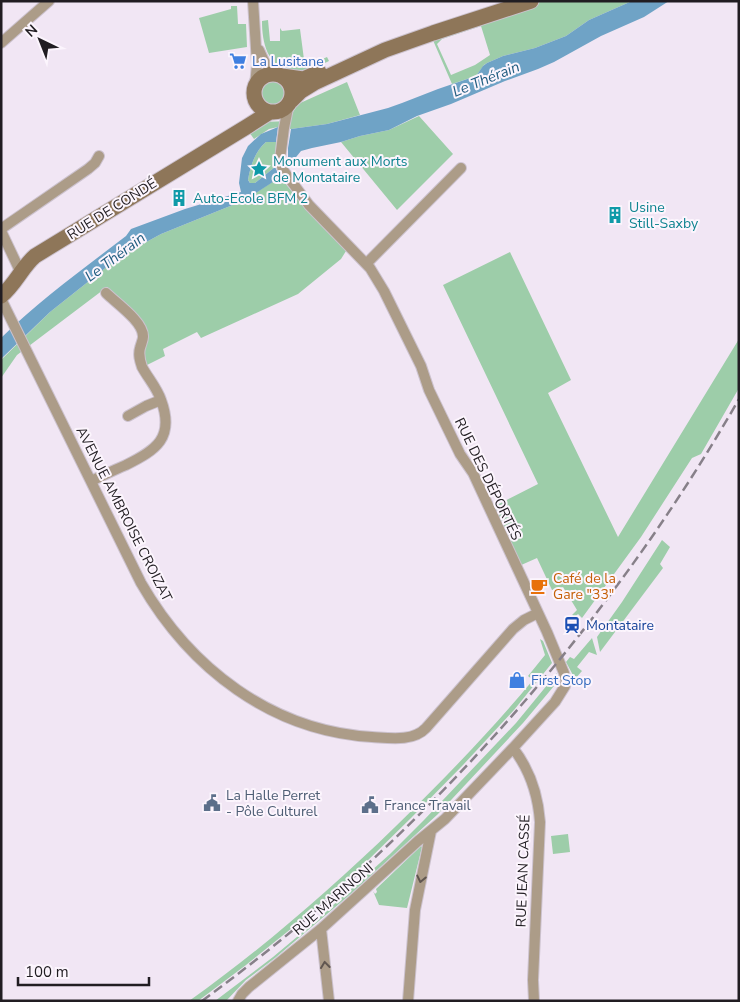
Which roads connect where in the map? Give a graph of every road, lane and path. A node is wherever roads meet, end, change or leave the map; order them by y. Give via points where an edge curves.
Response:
1 (49, 1) edge
2 (253, 1) edge
3 (531, 1) edge
4 (506, 4) edge
5 (256, 42) junction
6 (1, 43) edge
7 (279, 75) junction
8 (255, 86) junction
9 (256, 102) junction
10 (290, 102) junction
11 (272, 112) junction
12 (284, 128) junction
13 (233, 135) junction
14 (99, 156) dead end
15 (460, 168) dead end
16 (1, 230) edge
17 (366, 264) junction
18 (20, 273) junction
19 (106, 294) dead end
20 (2, 304) edge
21 (161, 400) junction
22 (128, 416) dead end
23 (91, 481) junction
24 (538, 612) junction
25 (513, 748) junction
26 (433, 830) junction
27 (321, 929) junction
28 (238, 1001) edge
29 (329, 1001) edge
30 (408, 1001) edge
31 (534, 1001) edge

1 - 6 street
2 - 5 street
3 - 4 main road
4 - 7 main road via 401,36 306,78
4 - 10 main road via 385,50 314,83
5 - 7 street via 264,60
5 - 8 street
7 - 8 main road via 262,77
7 - 10 main road via 291,87
8 - 9 main road
9 - 11 main road
9 - 13 main road, RUE DE CONDÉ via 251,118
10 - 11 main road via 283,109
10 - 12 street, RUE DES DÉPORTÉS
11 - 12 street via 281,118
11 - 13 main road, RUE DE CONDÉ
12 - 17 street, RUE DES DÉPORTÉS via 280,162 285,174 309,205
13 - 18 main road, RUE DE CONDÉ via 41,252
14 - 16 street via 88,170
15 - 17 street
16 - 18 street
17 - 24 street, RUE DES DÉPORTÉS via 373,271 421,366
18 - 20 main road, RUE DE CONDÉ
19 - 21 street via 140,326 143,334 140,362
20 - 23 street, AVENUE AMBROISE CROIZAT
21 - 22 street
21 - 23 street via 166,426 158,445 148,454
23 - 24 street, AVENUE AMBROISE CROIZAT via 141,583 182,640 208,668 239,691 268,709 310,725 367,737 418,735 513,629
24 - 25 street, RUE DES DÉPORTÉS via 566,681 558,698
25 - 26 street, RUE DES DÉPORTÉS
25 - 31 street, RUE JEAN CASSÉ via 531,779 540,822
26 - 27 street, RUE MARINONI
26 -> 30 street via 415,910
27 - 28 street, RUE MARINONI via 249,987
29 -> 27 street

